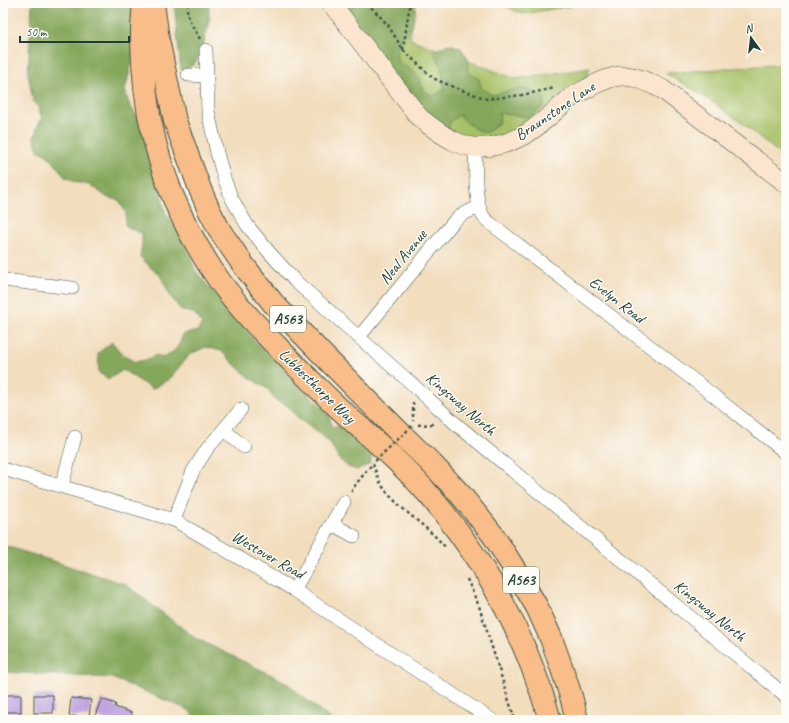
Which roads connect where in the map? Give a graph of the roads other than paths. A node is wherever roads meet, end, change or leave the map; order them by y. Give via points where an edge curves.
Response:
1 (144, 3) edge
2 (153, 3) edge
3 (332, 3) edge
4 (206, 50) road end
5 (188, 75) dead end
6 (207, 76) junction
7 (475, 147) junction
8 (786, 183) edge
9 (479, 207) junction
10 (3, 280) edge
11 (72, 288) dead end
12 (359, 337) junction
13 (241, 409) dead end
14 (224, 430) junction
15 (75, 437) dead end
16 (244, 447) dead end
17 (786, 453) edge
18 (3, 468) edge
19 (62, 485) junction
20 (344, 502) road end
21 (174, 520) junction
22 (332, 524) junction
23 (354, 536) dead end
24 (294, 590) junction
25 (786, 696) edge
26 (492, 720) edge
27 (550, 720) edge
28 (577, 720) edge

1 - 27 highway, Lubbesthorpe Way / A563 via 143,71 152,130 171,193 195,242 222,285 244,311 324,394 406,469 453,523 472,549 508,611 531,661
2 - 28 highway, Lubbesthorpe Way / A563 via 174,121 197,182 220,231 278,309 429,461 461,495 492,535 537,607 561,666
3 - 7 street, Braunstone Lane via 419,117 455,142
4 - 6 street, Kingsway North
5 - 6 street
6 - 12 street, Kingsway North via 208,111 217,153 232,199 247,225 295,281
7 - 8 street, Braunstone Lane via 515,140 585,89 602,81 623,76 641,79 662,89
7 - 9 street, Evelyn Road
9 - 12 street, Neal Avenue via 455,220
9 - 17 street, Evelyn Road via 490,223
10 - 11 street
12 - 25 street, Kingsway North via 456,424
13 - 14 street
14 - 16 street
14 - 21 street via 207,449 193,471
15 - 19 street
18 - 19 street, Westover Road
19 - 21 street, Westover Road
20 - 22 street
21 - 24 street, Westover Road
22 - 23 street
22 - 24 street
24 - 26 street, Westover Road

